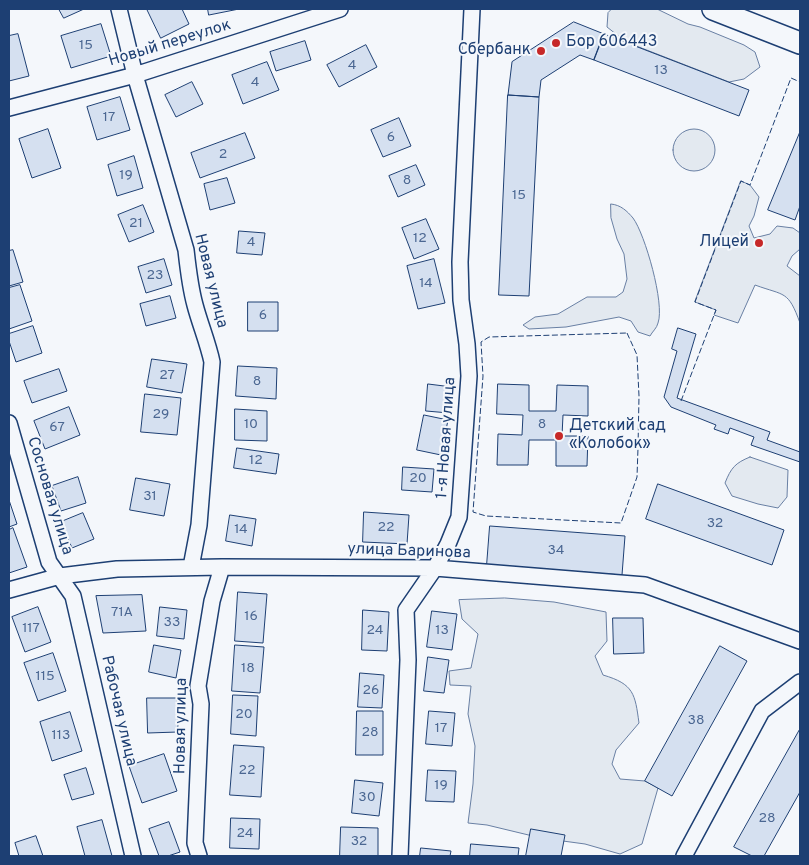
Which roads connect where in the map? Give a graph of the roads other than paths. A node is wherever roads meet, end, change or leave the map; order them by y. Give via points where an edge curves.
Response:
1 (119, 9) edge
2 (340, 9) edge
3 (472, 9) edge
4 (713, 9) edge
5 (800, 43) edge
6 (135, 75) junction
7 (9, 108) edge
8 (9, 423) edge
9 (191, 567) junction
10 (222, 567) junction
11 (435, 568) junction
12 (60, 576) junction
13 (9, 590) edge
14 (800, 641) edge
15 (800, 682) edge
16 (132, 856) edge
17 (199, 856) edge
18 (400, 856) edge
19 (684, 856) edge

1 - 6 street, Новая улица
2 - 6 street, Новый переулок
3 - 11 street, 1-я Новая улица via 460,262 469,376 459,517
4 - 5 street
6 - 7 street, Новый переулок
6 - 9 street, Новая улица via 186,250 195,306 212,362 199,525
8 - 12 street, Сосновая улица via 49,562
9 - 10 street, улица Баринова
9 - 12 street, улица Баринова via 117,569
10 - 11 street, улица Баринова
10 - 17 street, Новая улица via 212,601 198,686 201,704 195,843
11 - 14 street, улица Баринова via 645,586
11 - 18 street, 1-я Новая улица via 406,610 408,660
12 - 13 street, улица Баринова
12 - 16 street, Рабочая улица via 73,596
15 - 19 street via 762,711

